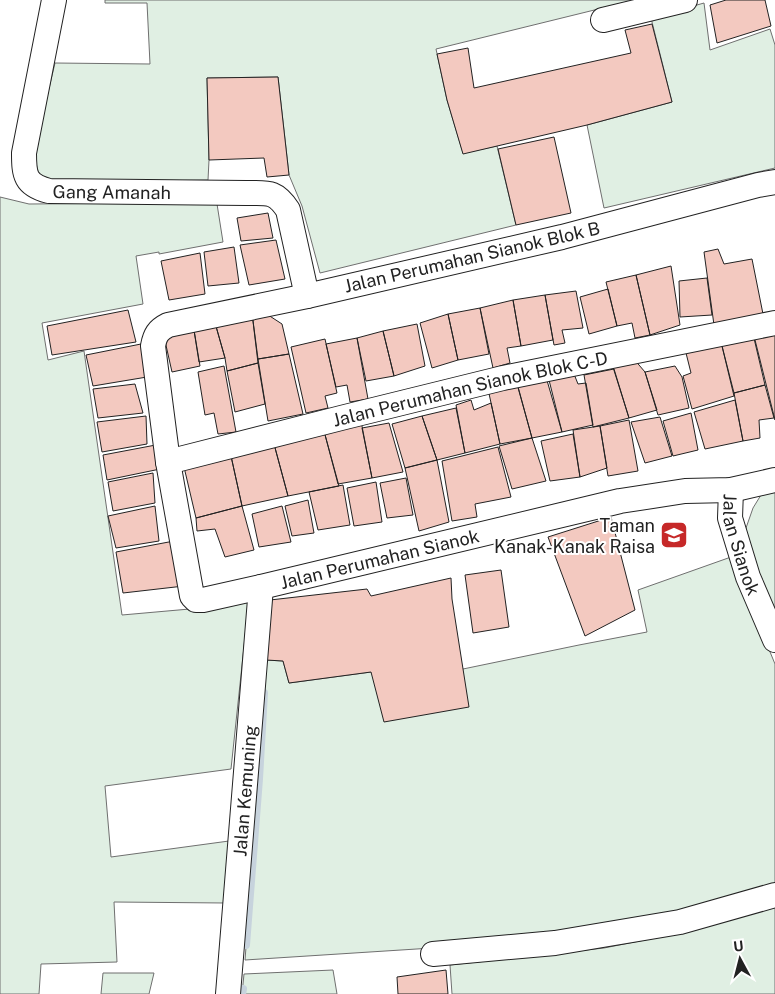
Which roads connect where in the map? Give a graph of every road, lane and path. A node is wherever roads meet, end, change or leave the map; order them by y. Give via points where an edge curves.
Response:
1 (54, 0) edge
2 (685, 0) edge
3 (603, 20) dead end
4 (775, 182) edge
5 (307, 296) junction
6 (775, 323) edge
7 (168, 462) junction
8 (775, 480) edge
9 (731, 490) junction
10 (262, 587) junction
11 (775, 640) edge
12 (775, 894) edge
13 (433, 954) dead end
14 (228, 994) edge

1 - 5 street, Gang Amanah via 24,153 28,180 49,191 275,195 288,210
2 - 3 street
4 - 5 street, Jalan Perumahan Sianok Blok B via 562,237
5 - 7 street, Jalan Perumahan Sianok Blok B via 160,329 153,346
6 - 7 street, Jalan Perumahan Sianok Blok C-D via 503,378
7 - 10 street, Jalan Perumahan Sianok via 192,596 196,600 206,599
8 - 9 street, Jalan Sianok
9 - 10 street, Jalan Perumahan Sianok via 684,491 620,501
9 - 11 street, Jalan Sianok via 730,518 748,577
10 - 14 street, Jalan Kemuning
12 - 13 street via 680,922 555,943

